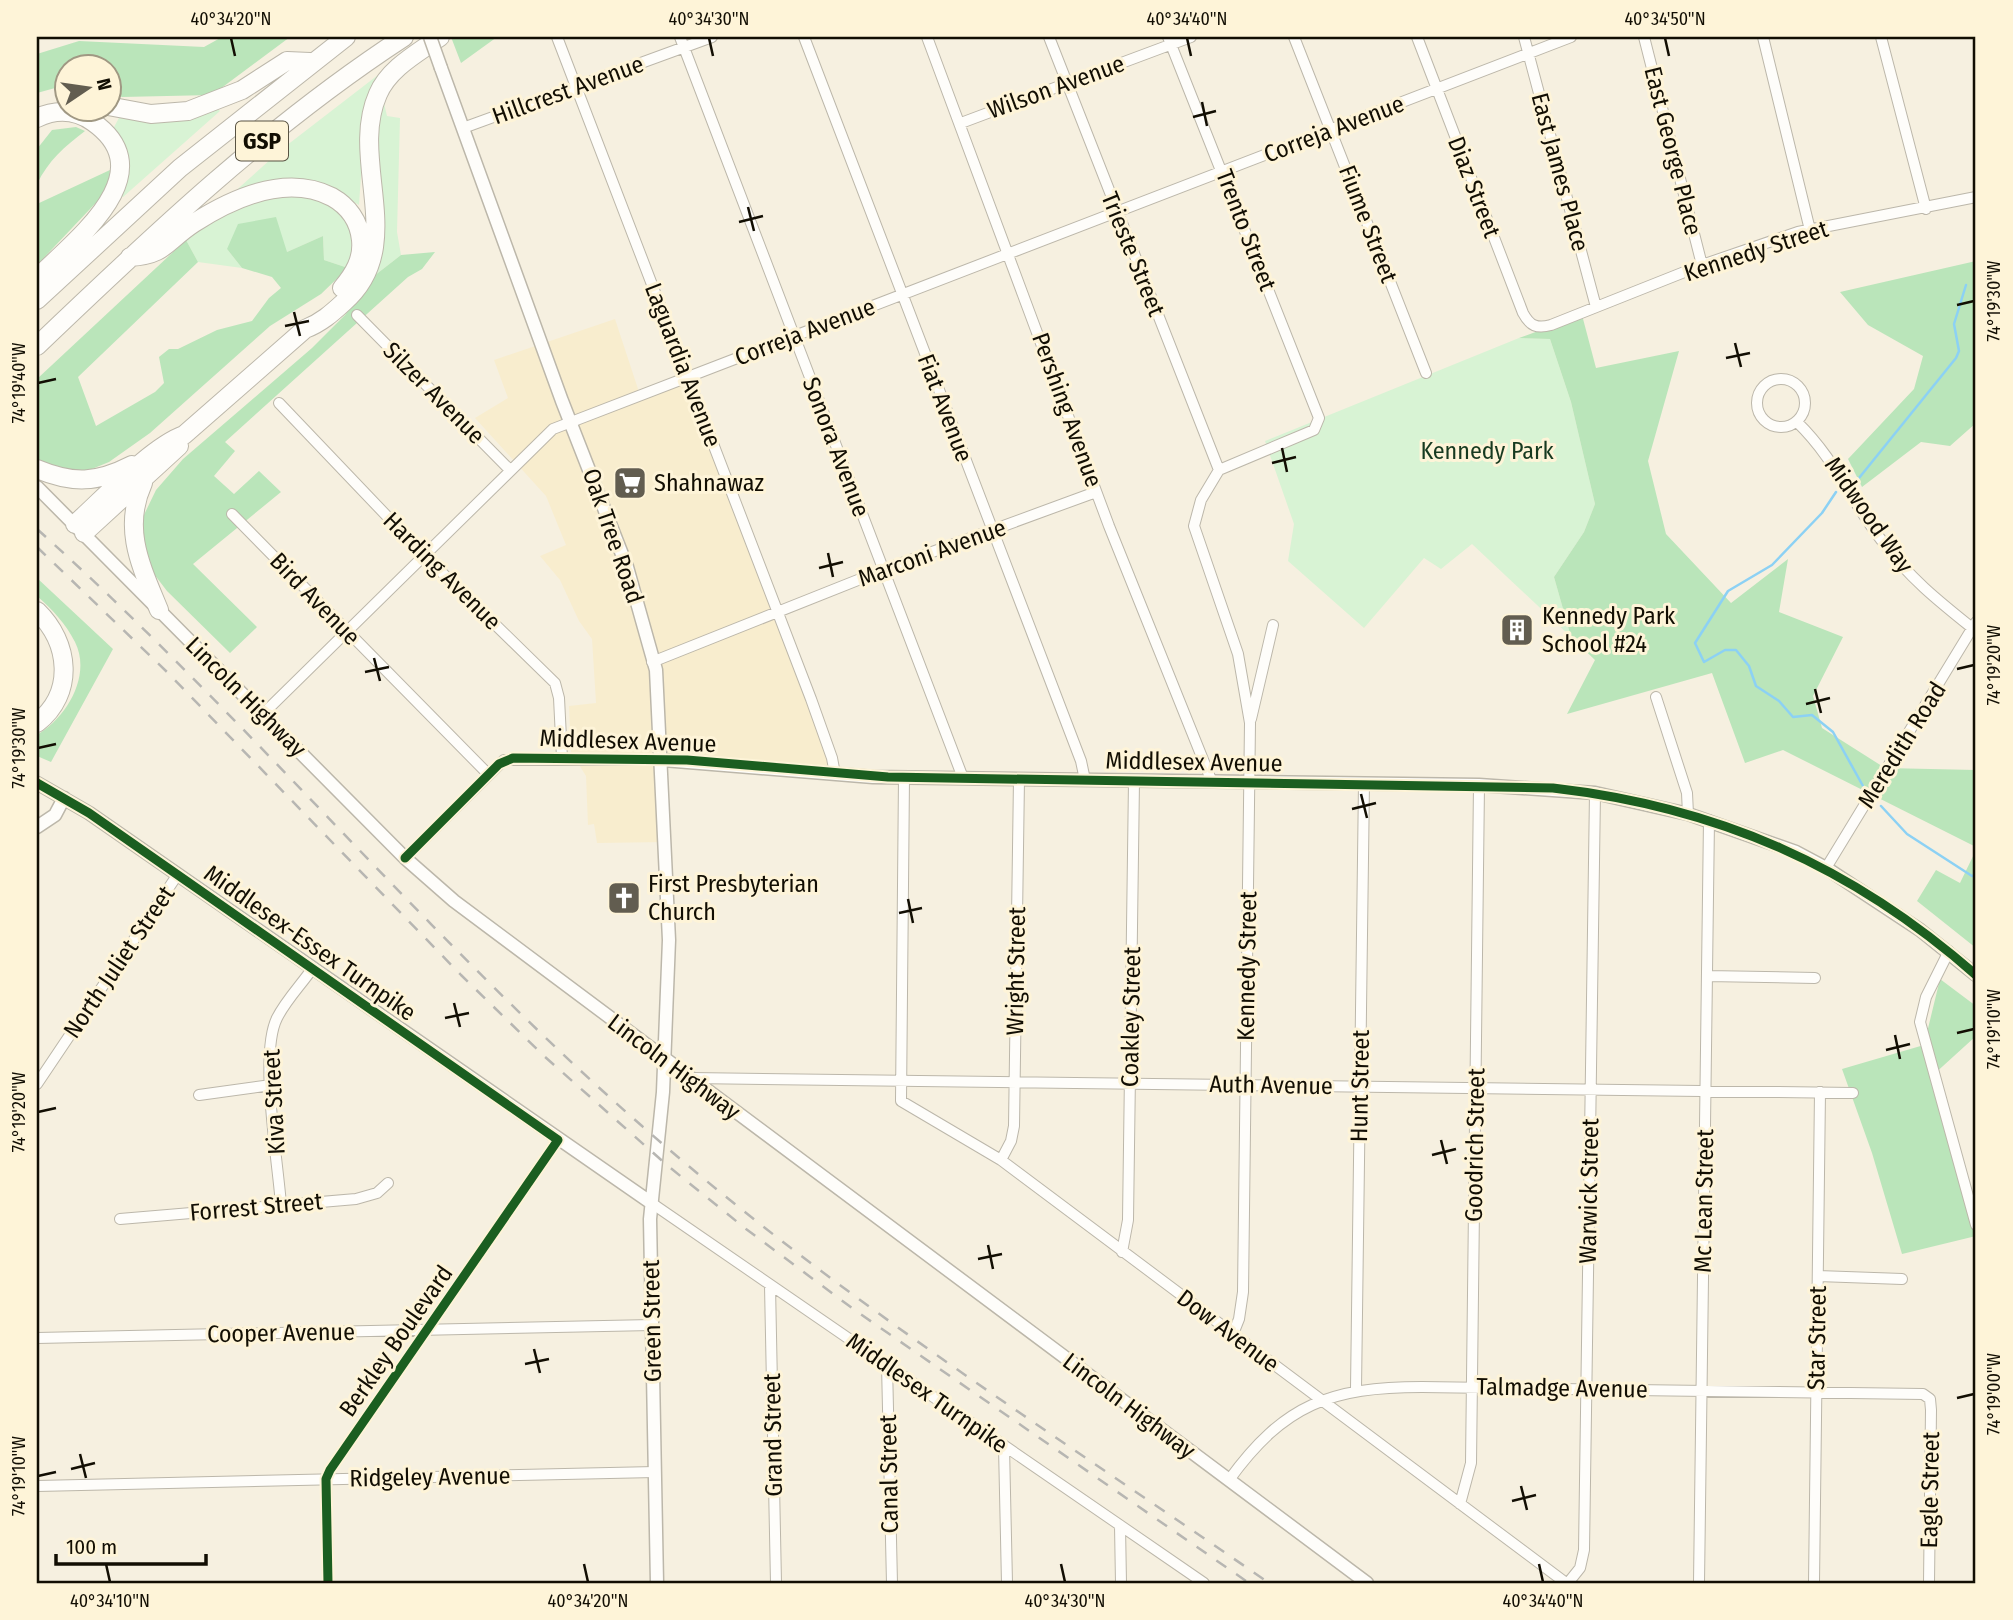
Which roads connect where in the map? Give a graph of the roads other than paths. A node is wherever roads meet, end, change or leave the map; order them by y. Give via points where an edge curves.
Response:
1 (346, 37) edge
2 (404, 37) edge
3 (430, 37) edge
4 (440, 37) edge
5 (557, 37) edge
6 (680, 37) edge
7 (712, 37) edge
8 (804, 37) edge
9 (927, 37) edge
10 (1049, 37) edge
11 (1191, 37) edge
12 (1293, 37) edge
13 (1417, 37) edge
14 (1524, 37) edge
15 (1571, 37) edge
16 (1644, 37) edge
17 (1763, 37) edge
18 (1881, 37) edge
19 (1169, 41) edge
20 (684, 48) junction
21 (1528, 52) junction
22 (310, 62) junction
23 (1067, 83) junction
24 (577, 88) junction
25 (1437, 90) junction
26 (122, 109) edge
27 (37, 118) edge
28 (961, 123) junction
29 (463, 128) junction
30 (1332, 131) junction
31 (1223, 170) junction
32 (1976, 197) edge
33 (1926, 209) junction
34 (1116, 213) junction
35 (1811, 230) junction
36 (1009, 254) junction
37 (130, 257) junction
38 (1702, 265) junction
39 (37, 278) edge
40 (902, 295) junction
41 (37, 300) edge
42 (1596, 307) junction
43 (357, 315) dead end
44 (1542, 327) joint
45 (305, 329) junction
46 (794, 337) junction
47 (37, 346) edge
48 (1426, 373) dead end
49 (687, 377) junction
50 (279, 402) dead end
51 (571, 419) junction
52 (1797, 422) junction
53 (184, 435) junction
54 (154, 453) junction
55 (37, 469) edge
56 (510, 470) junction
57 (1219, 470) junction
58 (146, 476) junction
59 (37, 486) edge
60 (1097, 492) junction
61 (232, 514) dead end
62 (80, 529) junction
63 (992, 530) junction
64 (425, 556) junction
65 (883, 570) junction
66 (159, 610) junction
67 (37, 611) edge
68 (778, 612) junction
69 (1273, 625) dead end
70 (1975, 627) edge
71 (347, 633) junction
72 (652, 662) junction
73 (1656, 697) dead end
74 (263, 714) junction
75 (37, 723) edge
76 (1250, 723) junction
77 (562, 758) junction
78 (663, 760) junction
79 (488, 774) junction
80 (835, 774) junction
81 (904, 777) junction
82 (962, 778) junction
83 (1019, 779) junction
84 (1085, 780) junction
85 (1134, 781) junction
86 (1212, 782) junction
87 (37, 783) edge
88 (1250, 783) junction
89 (1364, 783) junction
90 (1479, 785) junction
91 (1595, 793) junction
92 (64, 798) junction
93 (1688, 814) junction
94 (1709, 820) junction
95 (37, 827) edge
96 (405, 858) junction
97 (1826, 867) junction
98 (178, 874) junction
99 (1949, 951) junction
100 (312, 969) junction
101 (1976, 975) edge
102 (1707, 976) junction
103 (1815, 978) dead end
104 (665, 1060) junction
105 (690, 1078) junction
106 (899, 1081) junction
107 (1015, 1082) junction
108 (37, 1084) edge
109 (1130, 1084) junction
110 (271, 1085) junction
111 (1246, 1085) junction
112 (1360, 1086) junction
113 (1476, 1088) junction
114 (1591, 1090) junction
115 (1705, 1091) junction
116 (1820, 1093) junction
117 (1853, 1093) dead end
118 (199, 1095) dead end
119 (558, 1140) junction
120 (1001, 1160) junction
121 (388, 1183) dead end
122 (650, 1202) junction
123 (281, 1205) junction
124 (120, 1219) dead end
125 (1976, 1225) edge
126 (1122, 1252) junction
127 (1818, 1276) junction
128 (1902, 1279) dead end
129 (770, 1286) junction
130 (652, 1325) junction
131 (428, 1330) junction
132 (1233, 1334) junction
133 (37, 1338) edge
134 (887, 1365) junction
135 (1471, 1387) junction
136 (1587, 1388) junction
137 (1356, 1389) junction
138 (1702, 1390) junction
139 (1816, 1391) junction
140 (1928, 1397) joint
141 (1320, 1401) junction
142 (1004, 1447) junction
143 (655, 1472) junction
144 (326, 1479) junction
145 (1229, 1480) junction
146 (37, 1486) edge
147 (1460, 1504) junction
148 (1120, 1527) junction
149 (328, 1583) edge
150 (657, 1583) edge
151 (776, 1583) edge
152 (892, 1583) edge
153 (1007, 1583) edge
154 (1121, 1583) edge
155 (1204, 1583) edge
156 (1367, 1583) edge
157 (1567, 1583) edge
158 (1699, 1583) edge
159 (1814, 1583) edge
160 (1929, 1583) edge

1 - 22 highway
2 - 37 highway, GSP via 272,133
3 - 29 street, Oak Tree Road, bridge
4 - 45 highway via 392,74 372,109 375,241 368,274 341,305
5 - 24 street, Laguardia Avenue
6 - 20 street, Sonora Avenue
7 - 20 street, Hillcrest Avenue
8 - 40 street, Fiat Avenue
9 - 28 street, Pershing Avenue
10 - 23 street, Trieste Street
11 - 19 street, Wilson Avenue
12 - 30 street, Fiume Street
13 - 25 street, Diaz Street
14 - 21 street, East James Place
15 - 21 street, Correja Avenue
16 - 38 street, East George Place
17 - 35 street
18 - 33 street
19 - 23 street, Wilson Avenue
19 - 31 street, Trento Street
20 - 24 street, Hillcrest Avenue
20 - 46 street, Sonora Avenue
21 - 25 street, Correja Avenue
21 - 42 street, East James Place
22 - 26 highway via 287,61 242,90 188,111 151,114
22 - 41 highway via 180,168
23 - 28 street, Wilson Avenue
23 - 34 street, Trieste Street
24 - 29 street, Hillcrest Avenue
24 - 49 street, Laguardia Avenue
25 - 30 street, Correja Avenue
25 - 44 street, Diaz Street via 1523,313 1531,325
27 - 39 highway via 69,111 92,121 115,146 121,171 109,202
28 - 36 street, Pershing Avenue
29 - 51 street, Oak Tree Road
30 - 31 street, Correja Avenue
30 - 48 street, Fiume Street
31 - 34 street, Correja Avenue
31 - 57 street, Trento Street via 1319,418 1314,429
32 - 33 street, Kennedy Street
33 - 35 street, Kennedy Street
34 - 36 street, Correja Avenue
34 - 57 street, Trieste Street
35 - 38 street, Kennedy Street
36 - 40 street, Correja Avenue
36 - 60 street, Pershing Avenue
37 - 45 highway via 154,256 195,223 251,195 293,188 323,194 341,203 355,219 361,251 351,278 311,317
37 - 47 highway, GSP
38 - 42 street, Kennedy Street
40 - 46 street, Correja Avenue
40 - 63 street, Fiat Avenue
42 - 44 street, Kennedy Street
43 - 56 street, Silzer Avenue
45 - 53 highway
46 - 49 street, Correja Avenue
46 - 65 street, Sonora Avenue
49 - 51 street, Correja Avenue
49 - 68 street, Laguardia Avenue
50 - 64 street, Harding Avenue
51 - 56 street, Correja Avenue
51 - 72 street, Oak Tree Road via 627,566
52 - 52 street via 1806,402 1800,388 1779,379 1764,385 1756,400 1760,416 1781,428
52 - 70 street, Midwood Way via 1836,466 1904,570 1935,600
53 - 54 highway
53 - 58 highway via 177,449
54 - 55 highway via 113,475 89,481 62,479
54 - 62 highway
56 - 64 street, Correja Avenue
57 - 76 street, Kennedy Street via 1201,500 1195,534 1238,654
58 - 62 highway
58 - 66 highway via 135,504 133,538
59 - 62 street, Lincoln Highway
60 - 63 street, Marconi Avenue
60 - 86 street, Pershing Avenue
61 - 71 street, Bird Avenue
62 - 66 street, Lincoln Highway
63 - 65 street, Marconi Avenue
63 - 84 street, Fiat Avenue
64 - 71 street, Correja Avenue
64 - 77 street, Harding Avenue via 555,683
65 - 68 street, Marconi Avenue
65 - 82 street, Sonora Avenue
66 - 74 street, Lincoln Highway
67 - 75 highway via 60,642 65,671 58,697
68 - 72 street, Marconi Avenue
68 - 80 street, Laguardia Avenue
69 - 76 street, Kennedy Street
70 - 97 street, Meredith Road
71 - 74 street, Correja Avenue
71 - 79 street, Bird Avenue
72 - 78 street, Oak Tree Road
73 - 93 street via 1687,793
74 - 96 street, Lincoln Highway
76 - 88 street, Kennedy Street
77 - 78 street, Middlesex Avenue
77 - 79 street, Middlesex Avenue via 509,758
78 - 80 street, Middlesex Avenue
78 - 104 street, Oak Tree Road via 669,940
79 - 96 street, Middlesex Avenue
80 - 81 street, Middlesex Avenue
81 - 82 street, Middlesex Avenue
81 - 106 street
82 - 83 street, Middlesex Avenue
83 - 84 street, Middlesex Avenue
83 - 107 street, Wright Street
84 - 85 street, Middlesex Avenue
85 - 86 street, Middlesex Avenue
85 - 109 street, Coakley Street
86 - 88 street, Middlesex Avenue
87 - 92 street, Middlesex-Essex Turnpike
88 - 89 street, Middlesex Avenue
88 - 111 street, Kennedy Street
89 - 90 street, Middlesex Avenue
89 - 112 street, Hunt Street
90 - 91 street, Middlesex Avenue
90 - 113 street, Goodrich Street
91 - 93 street, Middlesex Avenue
91 - 114 street, Warwick Street
92 - 95 street via 56,814
92 - 98 street, Middlesex-Essex Turnpike
93 - 94 street, Middlesex Avenue
94 - 97 street, Middlesex Avenue
94 - 102 street, Mc Lean Street
96 - 104 street, Lincoln Highway via 470,914
97 - 99 street, Middlesex Avenue
98 - 100 street, Middlesex-Essex Turnpike
98 - 108 street, North Juliet Street
99 - 101 street, Middlesex Avenue
99 - 125 street via 1926,997 1920,1022
100 - 110 street, Kiva Street via 275,1024 269,1051
100 - 119 street, Middlesex-Essex Turnpike
102 - 103 street
102 - 115 street, Mc Lean Street
104 - 105 street, Lincoln Highway
104 - 122 street, Green Street
105 - 106 street, Auth Avenue
105 - 145 street, Lincoln Highway
106 - 107 street, Auth Avenue
106 - 120 street, Dow Avenue via 904,1104
107 - 109 street, Auth Avenue
107 - 120 street, Wright Street via 1013,1134
109 - 111 street, Auth Avenue
109 - 126 street, Coakley Street via 1128,1220
110 - 118 street
110 - 123 street, Kiva Street
111 - 112 street, Auth Avenue
111 - 132 street, Kennedy Street via 1242,1302
112 - 113 street, Auth Avenue
112 - 137 street, Hunt Street
113 - 114 street, Auth Avenue
113 - 135 street, Goodrich Street
114 - 115 street, Auth Avenue
114 - 136 street, Warwick Street
115 - 116 street, Auth Avenue
115 - 138 street, Mc Lean Street
116 - 117 street, Auth Avenue
116 - 127 street, Star Street
119 - 122 street, Middlesex-Essex Turnpike
119 - 131 street, Berkley Boulevard
120 - 126 street, Dow Avenue
121 - 123 street, Forrest Street via 362,1198
122 - 129 street, Middlesex Turnpike
122 - 130 street, Green Street
123 - 124 street, Forrest Street
126 - 132 street, Dow Avenue
127 - 128 street
127 - 139 street, Star Street
129 - 134 street, Middlesex Turnpike
129 - 151 street, Grand Street
130 - 131 street, Cooper Avenue
130 - 143 street, Green Street
131 - 133 street, Cooper Avenue
131 - 144 street, Berkley Boulevard
132 - 141 street, Dow Avenue
134 - 142 street, Middlesex Turnpike
134 - 152 street, Canal Street
135 - 136 street, Talmadge Avenue
135 - 137 street, Talmadge Avenue
135 - 147 street, Goodrich Street via 1471,1463
136 - 138 street, Talmadge Avenue
136 - 157 street, Warwick Street via 1584,1556
137 - 141 street, Talmadge Avenue
138 - 139 street, Talmadge Avenue
138 - 158 street, Mc Lean Street
139 - 140 street, Talmadge Avenue
139 - 159 street, Star Street
140 - 160 street, Eagle Street
141 - 145 street, Talmadge Avenue via 1260,1441
141 - 147 street, Dow Avenue
142 - 148 street, Middlesex Turnpike
142 - 153 street
143 - 144 street, Ridgeley Avenue
143 - 150 street, Green Street
144 - 146 street, Ridgeley Avenue
144 - 149 street
145 - 156 street, Lincoln Highway
147 - 157 street, Dow Avenue
148 - 154 street
148 - 155 street, Middlesex Turnpike

